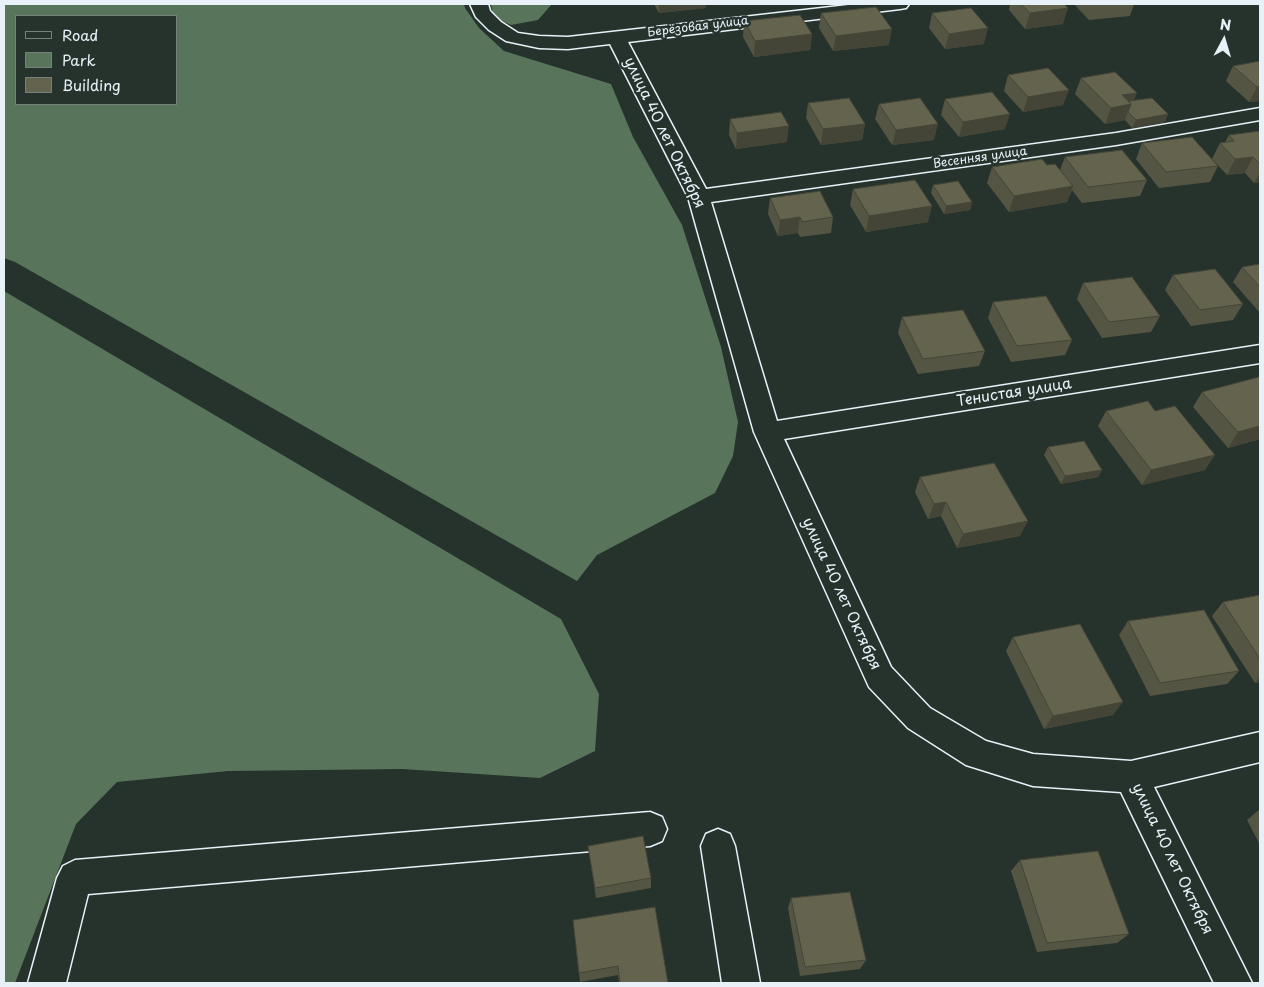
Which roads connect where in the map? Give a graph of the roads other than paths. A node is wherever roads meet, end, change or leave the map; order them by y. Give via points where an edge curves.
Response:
1 (479, 4) edge
2 (900, 4) edge
3 (616, 37) junction
4 (1260, 114) edge
5 (699, 197) junction
6 (1260, 354) edge
7 (767, 432) junction
8 (1260, 747) edge
9 (1131, 777) junction
10 (650, 829) dead end
11 (718, 846) dead end
12 (47, 983) edge
13 (741, 983) edge
14 (1233, 983) edge

1 - 3 street, Берёзовая улица via 482,13 495,26 512,36 539,42 568,43
2 - 3 street, Берёзовая улица
3 - 5 street, улица 40 лет Октября
4 - 5 street, Весенняя улица via 1116,139
5 - 7 street, улица 40 лет Октября
6 - 7 street, Тенистая улица
7 - 9 street, улица 40 лет Октября via 880,677 919,718 978,754 1033,770
8 - 9 street
9 - 14 street, улица 40 лет Октября
10 - 12 street via 75,878
11 - 13 street

